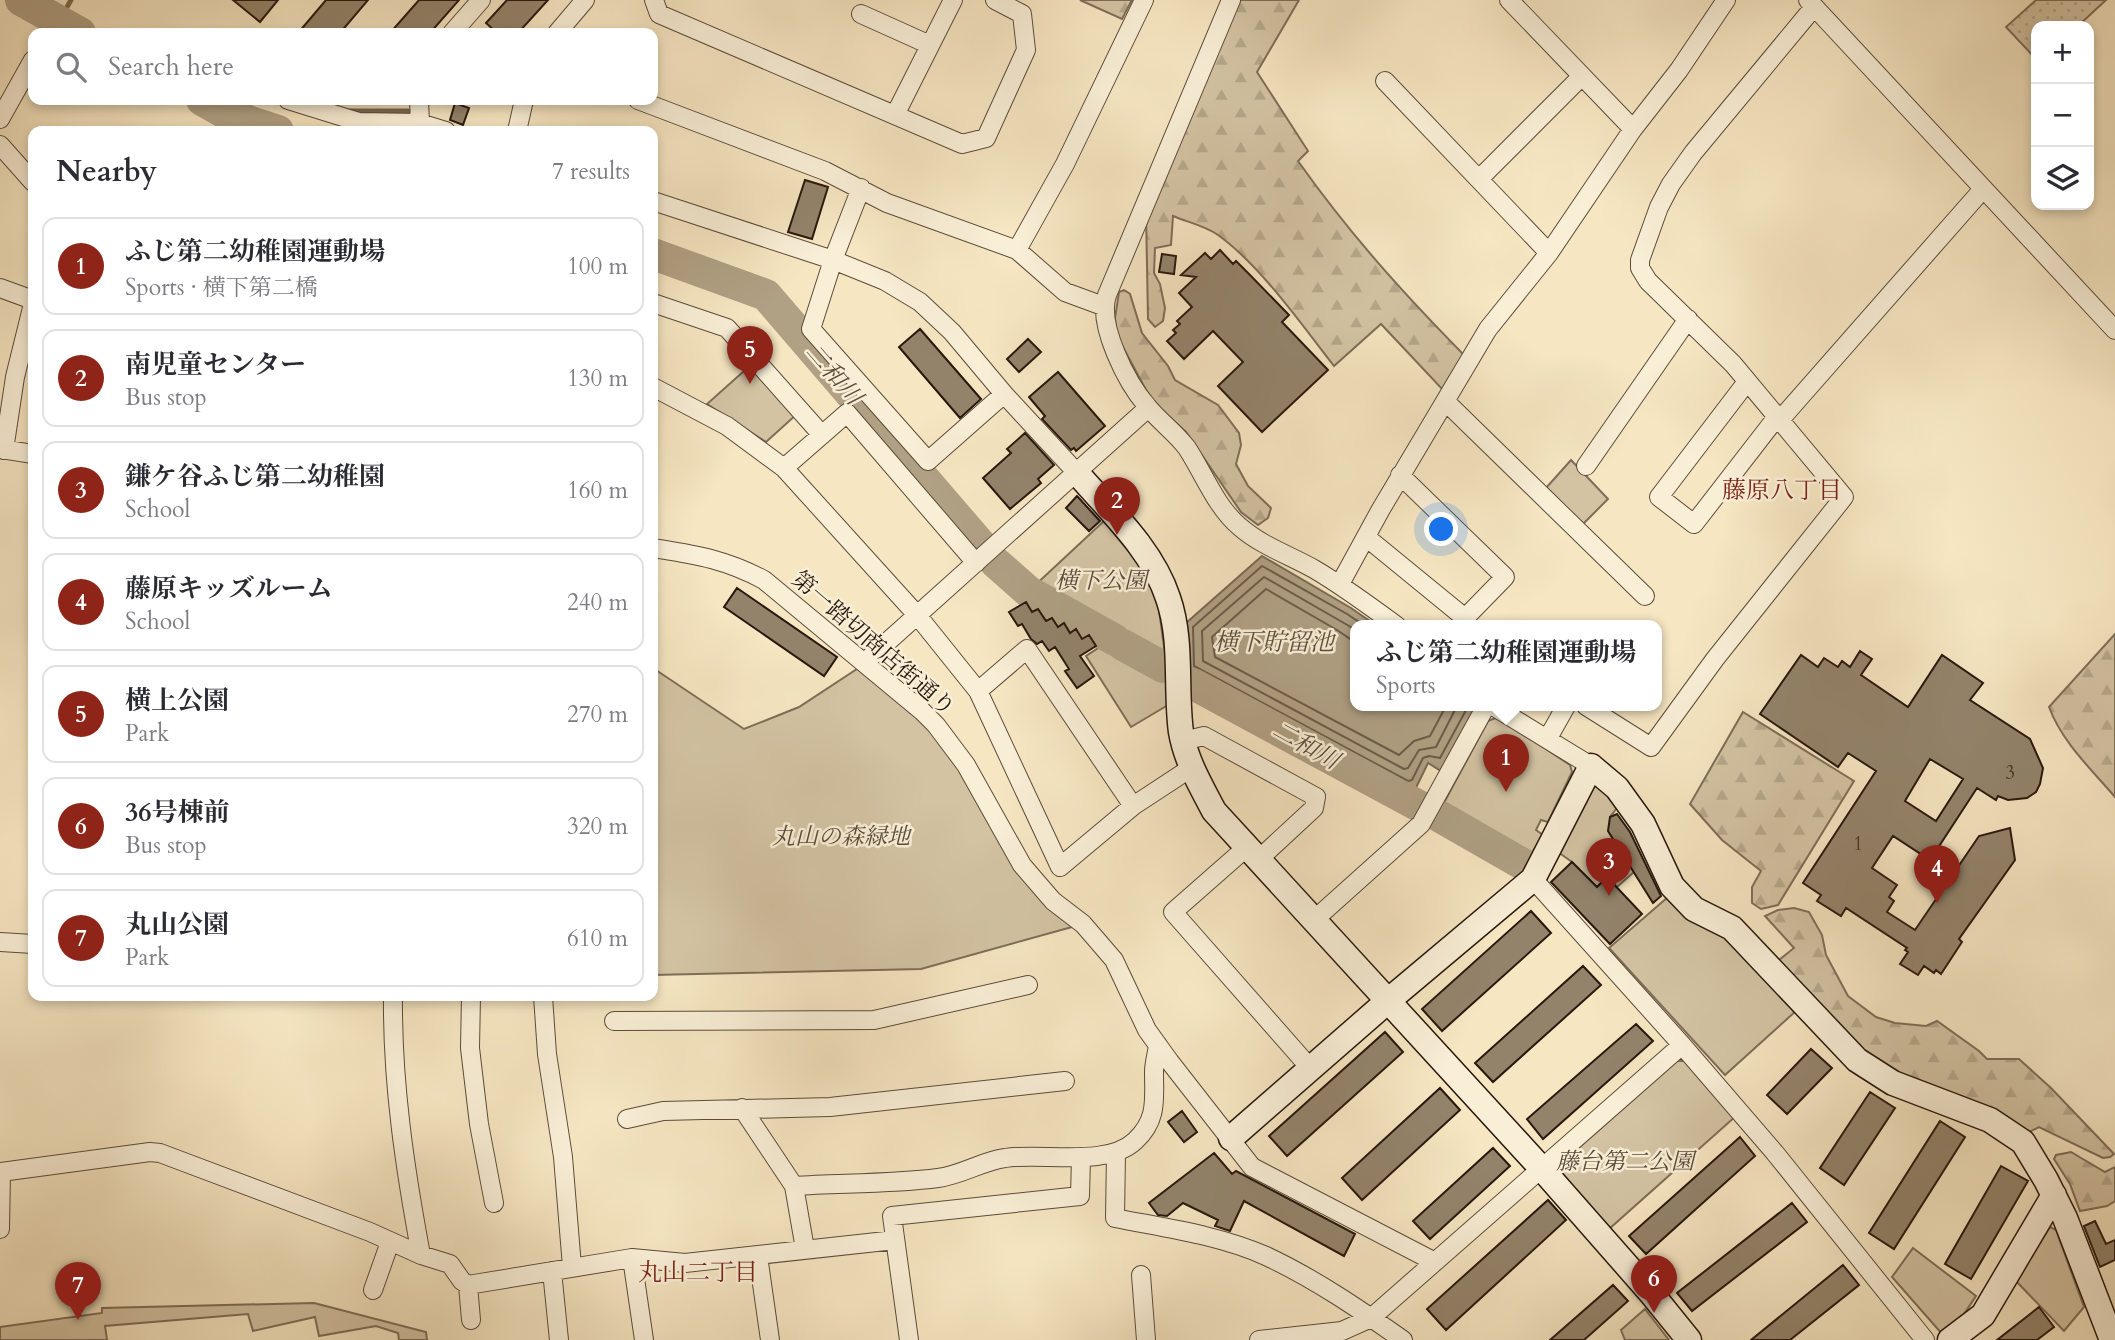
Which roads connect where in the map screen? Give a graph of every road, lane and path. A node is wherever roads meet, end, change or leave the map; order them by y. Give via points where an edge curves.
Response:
1 (481, 0) edge
2 (585, 0) edge
3 (654, 0) edge
4 (953, 0) edge
5 (995, 0) edge
6 (1144, 0) edge
7 (1231, 0) edge
8 (1509, 0) edge
9 (1726, 0) edge
10 (1811, 4) edge
11 (861, 14) dead end
12 (464, 28) edge
13 (561, 28) edge
14 (930, 45) junction
15 (28, 69) edge
16 (1582, 76) junction
17 (1385, 81) dead end
18 (304, 105) edge
19 (419, 105) edge
20 (523, 105) edge
21 (651, 105) edge
22 (895, 115) junction
23 (0, 119) edge
24 (407, 126) edge
25 (419, 126) edge
26 (518, 126) edge
27 (1633, 129) junction
28 (0, 145) edge
29 (28, 176) edge
30 (1479, 179) junction
31 (861, 188) junction
32 (1983, 189) junction
33 (658, 203) edge
34 (1017, 250) junction
35 (1549, 253) junction
36 (833, 261) junction
37 (0, 288) edge
38 (28, 300) edge
39 (658, 305) edge
40 (1103, 306) junction
41 (1688, 319) junction
42 (28, 323) edge
43 (2115, 330) edge
44 (1746, 383) junction
45 (658, 390) edge
46 (1004, 394) junction
47 (1446, 402) junction
48 (1147, 408) junction
49 (1777, 420) junction
50 (822, 435) junction
51 (2, 450) edge
52 (28, 453) edge
53 (1586, 467) dead end
54 (784, 468) junction
55 (1077, 473) junction
56 (1400, 475) junction
57 (1366, 537) junction
58 (658, 549) edge
59 (984, 556) junction
60 (1340, 584) junction
61 (1645, 596) dead end
62 (918, 615) junction
63 (1389, 620) edge
64 (865, 662) junction
65 (978, 691) junction
66 (1483, 711) edge
67 (1502, 711) edge
68 (1563, 711) edge
69 (1594, 711) edge
70 (1548, 738) junction
71 (1183, 741) junction
72 (1591, 766) junction
73 (1191, 768) junction
74 (1133, 806) junction
75 (1253, 853) junction
76 (1533, 879) junction
77 (1314, 920) junction
78 (0, 942) edge
79 (28, 944) edge
80 (1028, 985) dead end
81 (1389, 1000) junction
82 (393, 1001) edge
83 (471, 1001) edge
84 (544, 1001) edge
85 (614, 1021) dead end
86 (1158, 1045) junction
87 (1682, 1045) junction
88 (1311, 1069) junction
89 (1065, 1082) dead end
90 (742, 1108) junction
91 (627, 1119) dead end
92 (1231, 1138) junction
93 (1116, 1153) junction
94 (1081, 1157) junction
95 (0, 1159) edge
96 (1542, 1169) junction
97 (1, 1172) edge
98 (794, 1185) junction
99 (2054, 1195) junction
100 (494, 1203) dead end
101 (0, 1229) edge
102 (895, 1240) junction
103 (390, 1242) junction
104 (804, 1249) junction
105 (421, 1255) junction
106 (758, 1256) junction
107 (632, 1258) junction
108 (1435, 1262) junction
109 (572, 1267) junction
110 (552, 1271) junction
111 (1141, 1275) dead end
112 (468, 1285) junction
113 (373, 1290) dead end
114 (1371, 1318) junction
115 (471, 1320) dead end
116 (559, 1340) edge
117 (644, 1340) edge
118 (770, 1340) edge
119 (909, 1340) edge
120 (1146, 1340) edge
121 (1259, 1340) edge
122 (1403, 1340) edge
123 (1689, 1340) edge
124 (1925, 1340) edge
125 (1950, 1340) edge
126 (2112, 1340) edge

1 - 12 street
2 - 13 street
3 - 22 street via 659,14
4 - 14 street
5 - 22 street via 1022,14 1026,50 986,138 962,144
6 - 34 street via 1065,164
7 - 40 street
8 - 16 street
9 - 27 street
10 - 32 street
10 - 41 street via 1693,153 1659,207 1640,268
11 - 14 street
14 - 22 street
15 - 23 street
16 - 27 street
16 - 30 street
17 - 30 street
18 - 24 street via 359,122
19 - 25 street
20 - 26 street
21 - 31 street
27 - 35 street
28 - 29 street
30 - 35 street
31 - 34 street via 887,203
31 - 36 street
32 - 43 street
32 - 49 street
33 - 36 street
34 - 40 street via 1065,292
35 - 47 street via 1488,329
36 - 46 street via 885,281 920,302
36 - 46 street via 811,329 928,461
37 - 38 street
39 - 50 street via 727,328
40 - 48 street via 1109,339
41 - 44 street
41 - 53 street
42 - 51 street
44 - 49 street
44 - 49 street via 1659,497 1694,524
45 - 54 street via 727,426
46 - 55 street
47 - 56 street
47 - 61 street
48 - 55 street
48 - 60 street via 1188,449 1238,526
49 - 69 street via 1844,498 1651,747
50 - 54 street
50 - 59 street via 848,413
51 - 52 street
54 - 62 street
55 - 59 street
55 - 71 street via 1153,563 1172,611
56 - 57 street
56 - 57 street via 1505,577 1465,618
57 - 60 street
58 - 64 street, 第一踏切商店街通り via 716,559 764,580
59 - 62 street
60 - 63 street
62 - 64 street
62 - 65 street
64 - 86 street, 第一踏切商店街通り via 948,739 1035,883 1083,924 1114,960
65 - 74 street via 1027,649
65 - 74 street via 1060,867
66 - 77 street via 1421,824
67 - 70 street
68 - 70 street
70 - 72 street
71 - 73 street
71 - 75 street via 1203,736 1316,797 1314,808
72 - 76 street
72 - 99 street via 1617,788 1643,824 1672,886 1694,909 1732,928 1870,1070 2011,1132 2023,1142
73 - 74 street
73 - 75 street via 1214,811
75 - 77 street
75 - 88 street via 1172,912
76 - 81 street
76 - 87 street
77 - 81 street
78 - 79 street
80 - 85 street via 874,1020
81 - 88 street
81 - 96 street
82 - 105 street via 393,1049 407,1179
83 - 100 street via 470,1048
84 - 109 street
86 - 92 street, 第一踏切商店街通り
86 - 93 street via 1156,1098 1147,1127 1135,1142
87 - 96 street
87 - 124 street via 1823,1210
88 - 92 street
89 - 90 street via 830,1107
90 - 91 street via 663,1111
90 - 98 street
92 - 108 street, 第一踏切商店街通り via 1252,1167
93 - 94 street
93 - 114 street via 1115,1218 1264,1255
94 - 98 street via 1004,1158 939,1178
94 - 102 street via 1080,1196 892,1216
95 - 97 street
96 - 108 street
96 - 123 street
97 - 101 street
97 - 103 street via 160,1153
98 - 104 street
99 - 125 street via 1983,1315
99 - 126 street
102 - 104 street
102 - 119 street
103 - 105 street
103 - 113 street
104 - 106 street
105 - 112 street via 450,1264
106 - 107 street via 685,1263
106 - 118 street
107 - 109 street
107 - 117 street
108 - 114 street
109 - 110 street
110 - 112 street
110 - 116 street
111 - 120 street
112 - 115 street
114 - 121 street via 1342,1331
114 - 122 street

